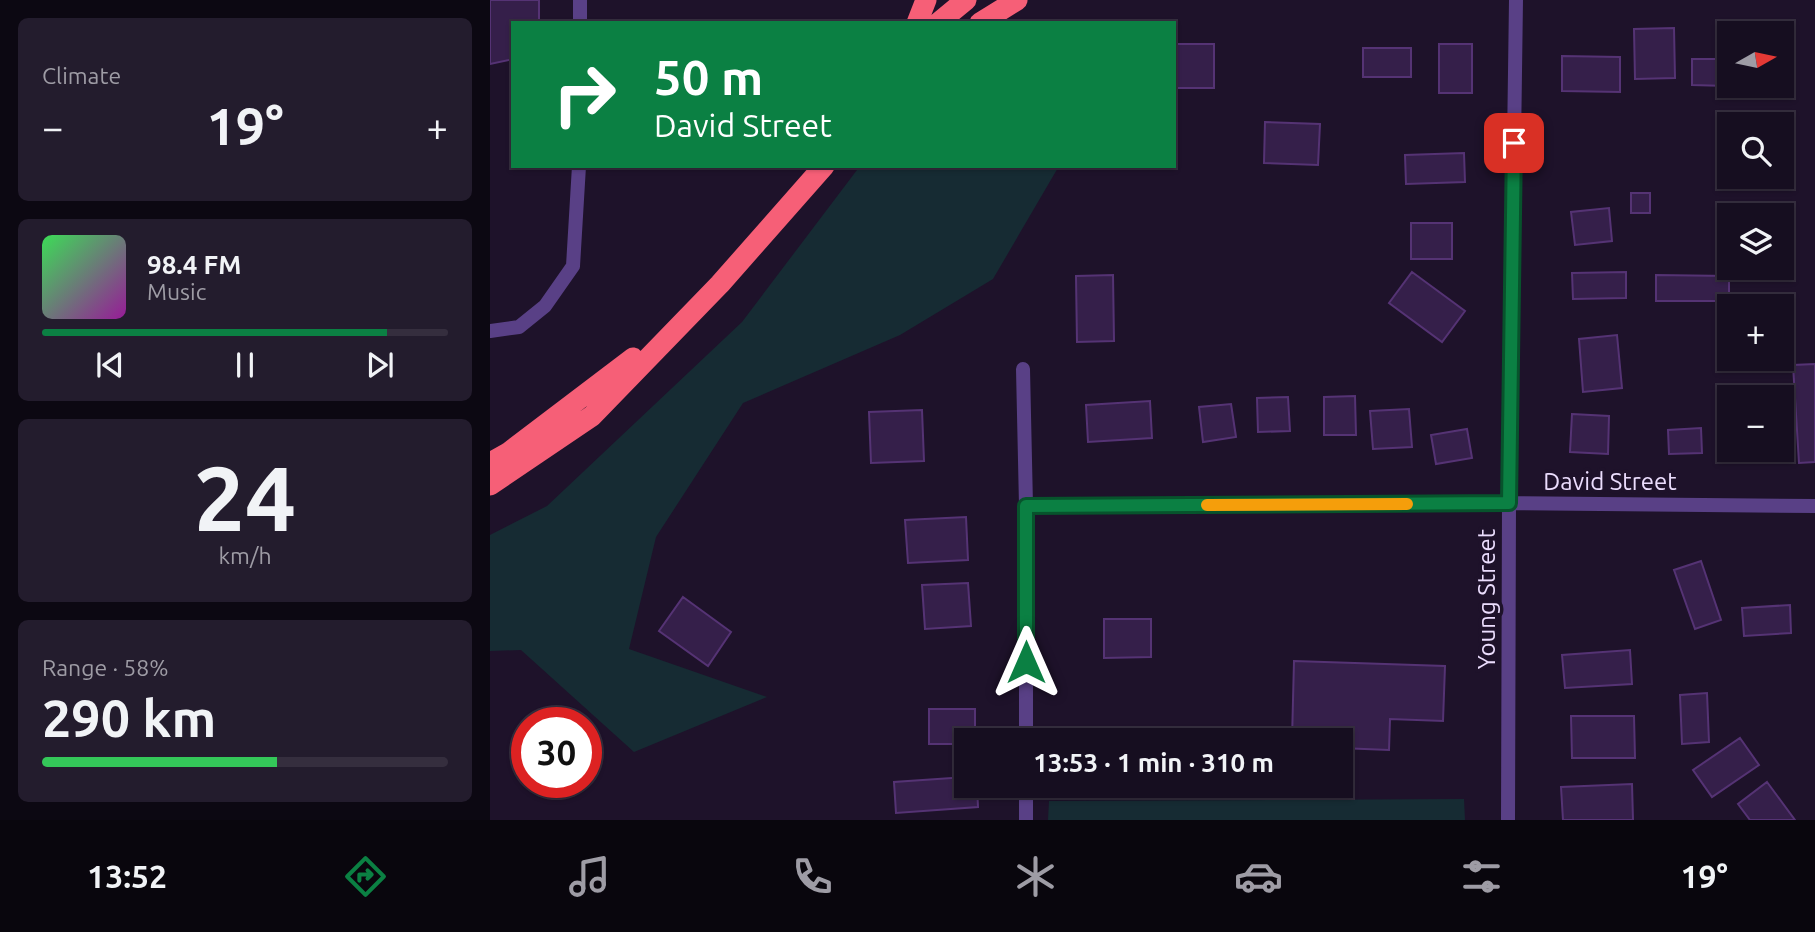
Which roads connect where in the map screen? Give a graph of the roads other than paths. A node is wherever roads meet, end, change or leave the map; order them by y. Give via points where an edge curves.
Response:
1 (580, 0) edge
2 (926, 0) edge
3 (966, 0) edge
4 (1017, 0) edge
5 (1516, 0) edge
6 (580, 21) edge
7 (918, 21) edge
8 (940, 21) edge
9 (983, 21) edge
10 (579, 168) edge
11 (822, 168) edge
12 (720, 284) junction
13 (490, 331) edge
14 (1023, 369) dead end
15 (490, 463) edge
16 (490, 485) edge
17 (1509, 503) junction
18 (1026, 506) junction
19 (1815, 506) edge
20 (1026, 728) edge
21 (1026, 798) edge
22 (1026, 820) edge
23 (1508, 820) edge

1 - 6 street
2 - 7 highway
3 - 8 highway
4 - 9 highway
5 - 17 street, Young Street
10 - 13 street via 573,266 545,306 519,327
11 - 12 highway
12 - 15 highway via 611,376
12 - 16 highway via 592,416
14 - 18 street
17 - 18 street, David Street
17 - 19 street, David Street
17 - 23 street, Young Street
18 - 20 street
21 - 22 street

